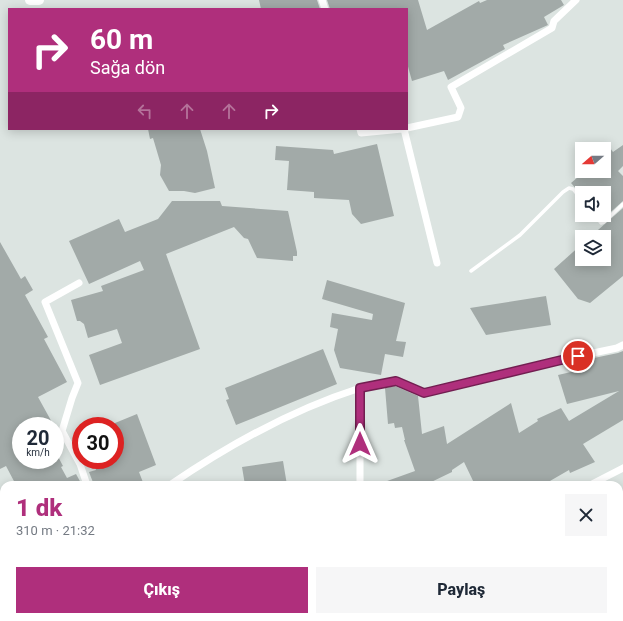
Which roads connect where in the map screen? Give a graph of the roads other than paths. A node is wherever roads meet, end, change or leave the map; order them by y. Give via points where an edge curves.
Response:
1 (30, 0) edge
2 (39, 0) edge
3 (576, 0) edge
4 (408, 128) edge
5 (360, 130) edge
6 (392, 130) edge
7 (403, 130) edge
8 (575, 191) edge
9 (623, 204) edge
10 (611, 215) edge
11 (437, 263) dead end
12 (471, 271) dead end
13 (79, 283) dead end
14 (623, 345) edge
15 (360, 388) junction
16 (623, 468) edge
17 (86, 481) edge
18 (176, 481) edge
19 (360, 481) edge
20 (598, 481) edge

1 - 2 street
3 - 4 street via 554,21 552,28 450,87 461,108 458,117
5 - 6 street via 361,133
7 - 11 street
8 - 12 lane via 569,188 563,192 520,236
9 - 10 lane
13 - 17 street via 45,302 78,383 62,431 80,464
14 - 15 street via 424,393 396,381
15 - 18 street via 328,398 250,434
15 - 19 street
16 - 20 street

